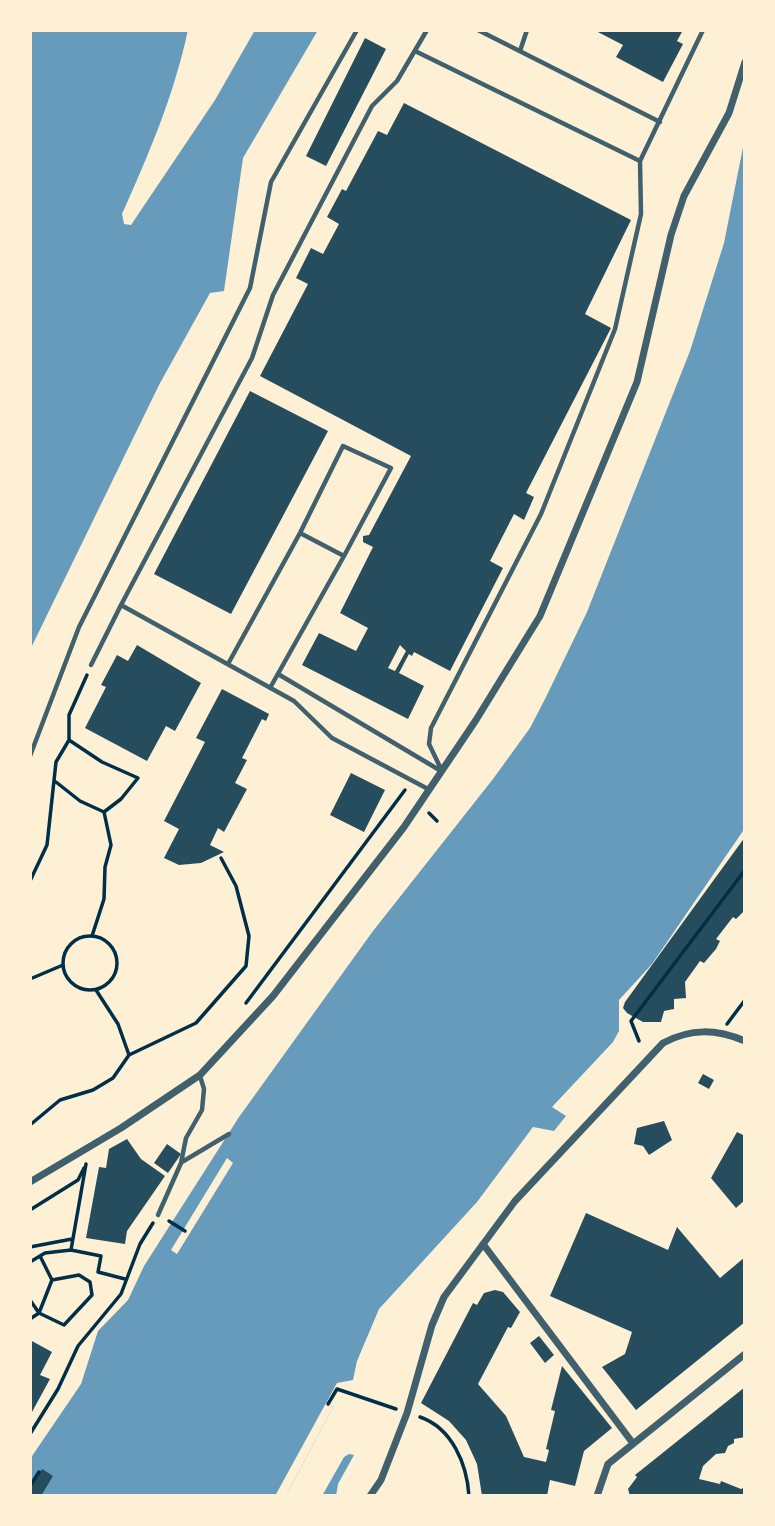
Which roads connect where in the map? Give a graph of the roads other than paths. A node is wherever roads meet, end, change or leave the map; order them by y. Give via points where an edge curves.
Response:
1 (357, 30) edge
2 (426, 30) edge
3 (478, 30) edge
4 (527, 30) edge
5 (703, 30) edge
6 (415, 51) junction
7 (520, 51) junction
8 (745, 62) edge
9 (660, 122) junction
10 (640, 161) junction
11 (300, 533) junction
12 (344, 556) junction
13 (121, 605) junction
14 (228, 664) junction
15 (91, 665) dead end
16 (278, 674) junction
17 (270, 688) junction
18 (30, 756) edge
19 (442, 771) junction
20 (428, 789) junction
21 (745, 1041) edge
22 (200, 1075) junction
23 (229, 1134) dead end
24 (181, 1163) junction
25 (30, 1181) edge
26 (158, 1215) road end
27 (483, 1244) junction
28 (745, 1353) edge
29 (632, 1442) junction
30 (370, 1496) edge
31 (597, 1496) edge

1 - 18 lane via 271,182 250,288 79,627
2 - 6 lane
3 - 7 lane
4 - 7 lane
5 - 9 lane
6 - 10 lane
6 - 13 lane via 397,81 372,106 273,295 251,358
7 - 9 lane
8 - 19 street via 729,113 684,196 637,382 540,616
9 - 10 lane
10 - 19 lane via 640,214 615,329 541,514 431,728 429,744
11 - 12 lane
11 - 12 lane via 343,446 391,468
11 - 14 lane
12 - 16 lane
13 - 14 lane
13 - 15 lane
14 - 17 lane
16 - 17 lane
16 - 19 lane
17 - 20 lane via 294,701 332,738
19 - 20 street
20 - 22 street via 404,827 273,996
21 - 27 street via 694,1031 663,1043 515,1200
22 - 24 lane via 204,1101 186,1138
22 - 25 street
23 - 24 lane
24 - 26 lane
27 - 29 street
27 - 30 street via 438,1308 407,1413 381,1480
28 - 29 street
29 - 31 street via 608,1464

